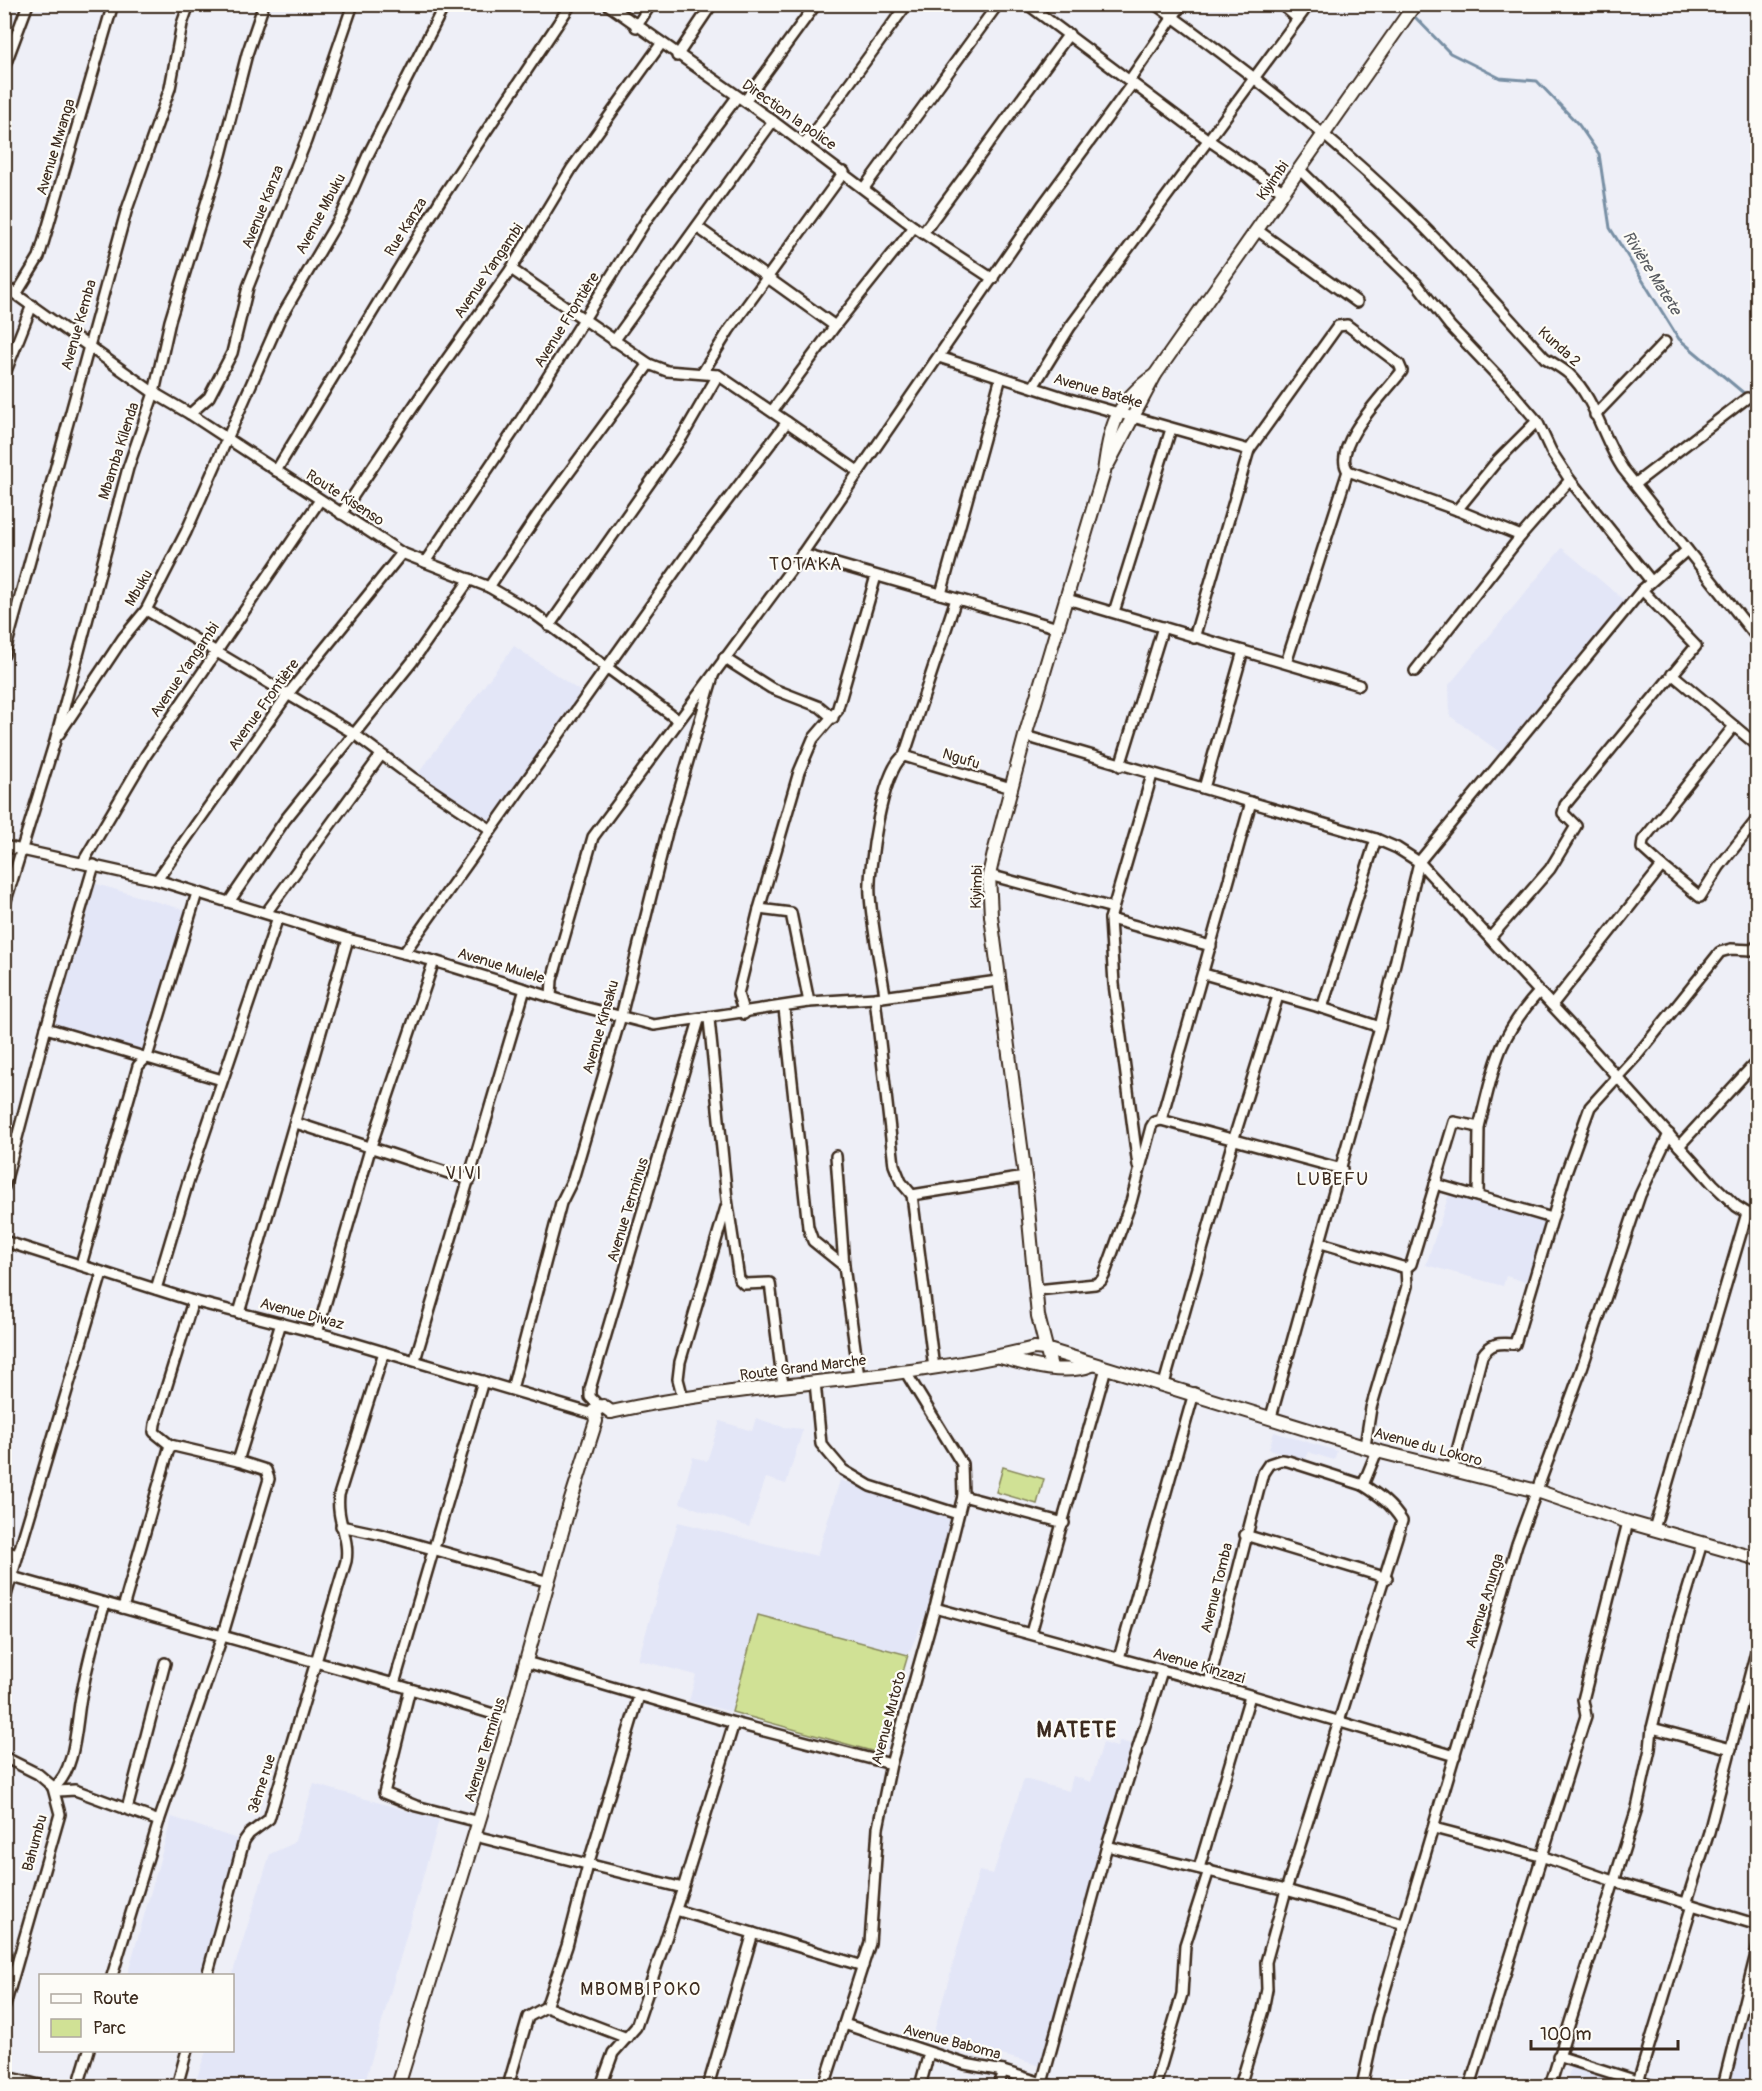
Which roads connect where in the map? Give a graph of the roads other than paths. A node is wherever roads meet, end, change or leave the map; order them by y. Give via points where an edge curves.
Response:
1 (28, 4) edge
2 (113, 4) edge
3 (189, 4) edge
4 (264, 4) edge
5 (353, 4) edge
6 (445, 4) edge
7 (571, 4) edge
8 (607, 4) edge
9 (651, 4) edge
10 (712, 4) edge
11 (816, 4) edge
12 (907, 4) edge
13 (999, 4) edge
14 (1028, 4) edge
15 (1155, 4) edge
16 (1182, 4) edge
17 (1281, 4) edge
18 (1309, 4) edge
19 (1415, 4) edge
20 (1173, 18) junction
21 (1298, 19) junction
22 (636, 27) junction
23 (1069, 34) junction
24 (661, 44) junction
25 (677, 56) junction
26 (4, 68) edge
27 (1252, 79) junction
28 (1131, 82) junction
29 (741, 99) junction
30 (773, 121) junction
31 (1323, 136) junction
32 (1207, 139) junction
33 (805, 144) junction
34 (1299, 169) junction
35 (844, 172) junction
36 (864, 188) junction
37 (1284, 192) junction
38 (697, 227) junction
39 (914, 227) junction
40 (1257, 230) junction
41 (923, 233) junction
42 (511, 269) junction
43 (768, 276) junction
44 (993, 279) junction
45 (4, 285) edge
46 (16, 293) junction
47 (1357, 302) dead end
48 (32, 305) junction
49 (585, 320) junction
50 (835, 326) junction
51 (614, 341) junction
52 (1665, 342) dead end
53 (88, 346) junction
54 (939, 357) junction
55 (649, 364) junction
56 (703, 372) junction
57 (718, 375) junction
58 (1155, 375) junction
59 (4, 376) edge
60 (1001, 377) junction
61 (1033, 387) junction
62 (154, 393) junction
63 (1747, 398) dead end
64 (772, 411) junction
65 (1117, 412) junction
66 (190, 414) junction
67 (1595, 416) junction
68 (1133, 417) junction
69 (1536, 421) junction
70 (787, 422) junction
71 (1172, 429) junction
72 (226, 438) junction
73 (1249, 450) junction
74 (276, 471) junction
75 (859, 471) junction
76 (1348, 471) junction
77 (1104, 472) junction
78 (1570, 480) junction
79 (1636, 483) junction
80 (320, 500) junction
81 (1457, 510) junction
82 (341, 514) junction
83 (1521, 537) junction
84 (1687, 550) junction
85 (402, 553) junction
86 (802, 554) junction
87 (425, 562) junction
88 (876, 576) junction
89 (470, 579) junction
90 (1651, 581) junction
91 (489, 587) junction
92 (1642, 590) junction
93 (941, 594) junction
94 (956, 599) junction
95 (1066, 599) junction
96 (146, 610) junction
97 (1114, 612) junction
98 (549, 626) junction
99 (1163, 627) junction
100 (1058, 628) junction
101 (1194, 638) junction
102 (1758, 639) edge
103 (1243, 651) junction
104 (216, 652) junction
105 (4, 655) edge
106 (724, 658) junction
107 (1286, 663) junction
108 (608, 667) junction
109 (714, 670) junction
110 (1415, 671) dead end
111 (1672, 674) junction
112 (1359, 685) dead end
113 (288, 694) junction
114 (832, 718) junction
115 (678, 720) junction
116 (1734, 726) junction
117 (353, 733) junction
118 (1025, 736) junction
119 (55, 741) junction
120 (1758, 747) edge
121 (381, 755) junction
122 (904, 756) junction
123 (1120, 766) junction
124 (1152, 775) junction
125 (1011, 788) junction
126 (1204, 788) junction
127 (1251, 802) junction
128 (1758, 818) edge
129 (490, 829) junction
130 (1376, 839) junction
131 (4, 846) edge
132 (23, 850) junction
133 (83, 862) junction
134 (1419, 862) junction
135 (94, 865) junction
136 (1662, 866) junction
137 (989, 874) junction
138 (157, 880) junction
139 (197, 893) junction
140 (229, 902) junction
141 (4, 907) edge
142 (1113, 908) junction
143 (759, 909) junction
144 (266, 913) junction
145 (278, 917) junction
146 (1110, 919) junction
147 (1490, 938) junction
148 (348, 939) junction
149 (1758, 945) edge
150 (1210, 946) junction
151 (404, 953) junction
152 (434, 961) junction
153 (1204, 974) junction
154 (998, 981) junction
155 (525, 988) junction
156 (1539, 992) junction
157 (880, 996) junction
158 (1278, 996) junction
159 (551, 997) junction
160 (809, 1002) junction
161 (1552, 1005) junction
162 (784, 1008) junction
163 (1322, 1008) junction
164 (744, 1014) junction
165 (621, 1016) junction
166 (710, 1019) junction
167 (699, 1020) junction
168 (46, 1028) junction
169 (1380, 1028) junction
170 (147, 1057) junction
171 (1758, 1060) edge
172 (1616, 1078) junction
173 (222, 1080) junction
174 (1161, 1120) junction
175 (296, 1123) junction
176 (1479, 1126) junction
177 (1669, 1134) junction
178 (1233, 1141) junction
179 (371, 1146) junction
180 (1680, 1146) junction
181 (836, 1156) dead end
182 (1342, 1169) junction
183 (1138, 1172) junction
184 (1025, 1177) junction
185 (470, 1180) junction
186 (1436, 1184) junction
187 (4, 1187) edge
188 (912, 1195) junction
189 (1478, 1196) junction
190 (727, 1199) junction
191 (1747, 1213) junction
192 (1758, 1214) edge
193 (1552, 1218) junction
194 (4, 1241) edge
195 (1321, 1243) junction
196 (81, 1265) junction
197 (844, 1266) junction
198 (1407, 1268) junction
199 (102, 1273) junction
200 (156, 1289) junction
201 (1037, 1290) junction
202 (194, 1301) junction
203 (239, 1313) junction
204 (281, 1323) junction
205 (317, 1333) junction
206 (1040, 1349) junction
207 (384, 1352) junction
208 (999, 1357) junction
209 (415, 1360) junction
210 (1092, 1365) junction
211 (1032, 1366) junction
212 (1051, 1367) junction
213 (934, 1368) junction
214 (1106, 1368) junction
215 (905, 1371) junction
216 (859, 1377) junction
217 (483, 1381) junction
218 (815, 1383) junction
219 (1164, 1384) junction
220 (783, 1386) junction
221 (512, 1389) junction
222 (1194, 1393) junction
223 (683, 1398) junction
224 (596, 1414) junction
225 (1271, 1417) junction
226 (170, 1445) junction
227 (1371, 1448) junction
228 (238, 1461) junction
229 (1452, 1470) junction
230 (1363, 1485) junction
231 (1538, 1491) junction
232 (963, 1496) junction
233 (958, 1514) junction
234 (1628, 1522) junction
235 (1064, 1523) junction
236 (341, 1526) junction
237 (1654, 1529) junction
238 (1245, 1535) junction
239 (1702, 1543) junction
240 (435, 1550) junction
241 (4, 1551) edge
242 (18, 1555) junction
243 (1757, 1557) edge
244 (12, 1577) junction
245 (1387, 1578) junction
246 (549, 1582) junction
247 (4, 1602) edge
248 (105, 1603) junction
249 (123, 1608) junction
250 (935, 1608) junction
251 (1031, 1633) junction
252 (222, 1637) junction
253 (1758, 1644) edge
254 (1119, 1658) junction
255 (314, 1662) junction
256 (526, 1662) junction
257 (165, 1663) dead end
258 (1162, 1671) junction
259 (1209, 1683) junction
260 (394, 1684) junction
261 (410, 1689) junction
262 (639, 1696) junction
263 (1250, 1696) junction
264 (510, 1719) junction
265 (734, 1723) junction
266 (1341, 1724) junction
267 (1652, 1728) junction
268 (1731, 1749) junction
269 (1455, 1756) junction
270 (4, 1757) edge
271 (891, 1764) junction
272 (53, 1788) junction
273 (127, 1809) junction
274 (159, 1821) junction
275 (478, 1822) junction
276 (1434, 1828) junction
277 (474, 1836) junction
278 (1107, 1846) junction
279 (1544, 1857) junction
280 (588, 1865) junction
281 (1204, 1869) junction
282 (1613, 1881) junction
283 (683, 1888) junction
284 (1286, 1890) junction
285 (1689, 1905) junction
286 (676, 1910) junction
287 (1404, 1924) junction
288 (1758, 1925) edge
289 (753, 1933) junction
290 (1758, 1946) edge
291 (863, 1966) junction
292 (113, 1974) edge
293 (208, 1974) edge
294 (546, 2007) junction
295 (4, 2009) edge
296 (844, 2024) junction
297 (627, 2038) junction
298 (88, 2052) edge
299 (186, 2052) edge
300 (929, 2053) junction
301 (1558, 2056) junction
302 (1003, 2071) junction
303 (9, 2080) edge
304 (1638, 2082) junction
305 (1042, 2084) junction
306 (1362, 2085) edge
307 (43, 2086) edge
308 (78, 2086) edge
309 (177, 2086) edge
310 (398, 2086) edge
311 (508, 2086) edge
312 (601, 2086) edge
313 (708, 2086) edge
314 (824, 2086) edge
315 (920, 2086) edge
316 (998, 2086) edge
317 (1052, 2086) edge
318 (1155, 2086) edge
319 (1240, 2086) edge
320 (1374, 2086) edge
321 (1470, 2086) edge
322 (1550, 2086) edge
323 (1653, 2086) edge
324 (1723, 2086) edge

1 - 26 street
2 - 46 street, Avenue Mwanga via 39,257
3 - 53 street, Avenue Kemba via 170,88 126,212
4 - 62 street, Mbamba Kilenda via 170,321
5 - 66 street, Avenue Kanza via 306,141 248,287 232,353 209,397
6 - 72 street, Avenue Mbuku via 343,212 280,319
7 - 74 street, Rue Kanza via 441,199
8 - 22 street, Direction la police
9 - 22 street
10 - 25 street
11 - 29 street, Avenue Frontière
12 - 33 street
13 - 36 street
14 - 23 street
15 - 20 street, Kunda 2
16 - 20 street
17 - 21 street
18 - 21 street
19 - 31 street, Kiyimbi
20 - 27 street, Kunda 2
20 - 28 street
21 - 27 street
22 - 24 street, Direction la police
23 - 28 street
23 - 41 street
24 - 25 street, Direction la police
24 - 42 street, Avenue Yangambi via 572,168
25 - 29 street, Direction la police
27 - 31 street, Kunda 2
27 - 32 street
28 - 32 street
28 - 44 street
29 - 30 street, Direction la police
29 - 49 street, Avenue Frontière via 647,219
30 - 33 street, Direction la police
30 - 38 street
31 - 34 street, Kiyimbi
31 - 67 street, Kunda 2 via 1417,220 1545,358 1568,373 1593,407
32 - 37 street
32 - 61 street via 1070,327
33 - 35 street, Direction la police
34 - 37 street, Kiyimbi
34 - 69 street via 1417,284
35 - 36 street, Direction la police
35 - 43 street
36 - 39 street, Direction la police
37 - 40 street, Kiyimbi
38 - 43 street
38 - 51 street
39 - 41 street, Direction la police
39 - 50 street
40 - 47 street
40 - 58 street, Kiyimbi
41 - 44 street, Direction la police
42 - 49 street
42 - 82 street, Avenue Yangambi
43 - 50 street
43 - 56 street
44 - 54 street
45 - 46 street, Route Kisenso
46 - 48 street, Route Kisenso
48 - 53 street, Route Kisenso
48 - 59 street
49 - 51 street
49 - 87 street, Avenue Frontière
50 - 64 street
51 - 55 street
52 - 67 street
53 - 62 street, Route Kisenso
53 - 105 street, Avenue Kemba
54 - 60 street, Avenue Bateke
54 - 75 street
55 - 56 street via 691,375
55 - 91 street
56 - 57 street
57 - 64 street
57 - 98 street via 682,437
58 - 65 street via 1127,398
58 - 68 street
60 - 61 street, Avenue Bateke
60 - 93 street
61 - 65 street, Avenue Bateke
62 - 66 street, Route Kisenso
62 - 119 street, Mbamba Kilenda via 128,468
63 - 79 street
64 - 70 street
65 - 68 street, Avenue Bateke
65 - 77 street
66 - 72 street, Route Kisenso
67 - 79 street, Kunda 2 via 1610,450
68 - 71 street, Avenue Bateke
68 - 77 street
69 - 78 street
69 - 81 street
70 - 75 street
70 - 108 street
71 - 73 street, Avenue Bateke
71 - 97 street
72 - 74 street, Route Kisenso
72 - 96 street, Mbuku via 186,532
73 - 76 street via 1338,326 1347,325 1402,367 1351,437 1345,450
73 - 101 street
74 - 80 street, Route Kisenso
75 - 86 street
76 - 81 street
76 - 107 street
77 - 95 street, Kiyimbi
78 - 83 street
78 - 90 street
79 - 84 street, Kunda 2
80 - 82 street, Route Kisenso
80 - 104 street, Avenue Yangambi
81 - 83 street
82 - 85 street, Route Kisenso
83 - 110 street
84 - 90 street
84 - 102 street, Kunda 2
85 - 87 street, Route Kisenso
85 - 113 street, Avenue Frontière
86 - 88 street
86 - 106 street
87 - 89 street, Route Kisenso
88 - 93 street
88 - 114 street via 851,670
89 - 91 street, Route Kisenso
89 - 117 street via 412,662
90 - 92 street
91 - 98 street, Route Kisenso
92 - 111 street via 1696,646
92 - 134 street
93 - 94 street
94 - 100 street
94 - 122 street
95 - 97 street
95 - 100 street, Kiyimbi
96 - 104 street
96 - 119 street, Mbuku
97 - 99 street
98 - 108 street, Route Kisenso
99 - 101 street
99 - 123 street
100 - 118 street, Kiyimbi
101 - 103 street
103 - 107 street
103 - 126 street
104 - 113 street
104 - 133 street, Avenue Yangambi via 146,755
106 - 109 street
106 - 114 street via 771,688 820,707
107 - 112 street
108 - 115 street, Route Kisenso
108 - 129 street
109 - 115 street
109 - 165 street, Avenue Kinsaku via 667,832
111 - 116 street
111 - 147 street via 1565,805 1563,813 1576,826 1566,844 1550,869
113 - 117 street
113 - 138 street, Avenue Frontière
114 - 143 street via 819,730 805,756
115 - 159 street via 592,837 552,980
116 - 120 street
116 - 136 street via 1643,840 1642,848
117 - 121 street
117 - 140 street via 285,820
118 - 123 street
118 - 125 street, Kiyimbi
119 - 132 street, Mbamba Kilenda
121 - 129 street
121 - 144 street
122 - 125 street, Ngufu
122 - 157 street via 894,764 882,798 869,894
123 - 124 street
124 - 126 street
124 - 142 street
125 - 137 street, Kiyimbi
126 - 127 street
127 - 130 street
127 - 150 street
128 - 136 street via 1700,897
129 - 151 street
130 - 134 street
130 - 163 street
131 - 132 street, Avenue Mulele
132 - 133 street, Avenue Mulele
132 - 141 street, Mbamba Kilenda
133 - 135 street, Avenue Mulele
134 - 147 street
134 - 169 street
135 - 138 street, Avenue Mulele
135 - 168 street
136 - 161 street
137 - 142 street
137 - 154 street, Kiyimbi
138 - 139 street, Avenue Mulele
139 - 140 street, Avenue Mulele
139 - 170 street
140 - 144 street, Avenue Mulele
142 - 146 street
143 - 160 street via 791,913
143 - 164 street via 738,994
144 - 145 street, Avenue Mulele
145 - 148 street, Avenue Mulele
145 - 173 street
146 - 150 street
146 - 183 street via 1114,984
147 - 156 street
148 - 151 street, Avenue Mulele
148 - 175 street
149 - 172 street via 1752,950 1720,952
150 - 153 street
151 - 152 street, Avenue Mulele
152 - 155 street, Avenue Mulele
152 - 179 street
153 - 158 street
153 - 174 street
154 - 157 street, Avenue Mulele
154 - 184 street, Kiyimbi
155 - 159 street, Avenue Mulele
155 - 185 street
156 - 161 street
156 - 176 street via 1498,1050
157 - 160 street, Avenue Mulele
157 - 188 street via 894,1165 900,1182
158 - 163 street
158 - 178 street
159 - 165 street, Avenue Mulele
160 - 162 street, Avenue Mulele
161 - 172 street
162 - 164 street, Avenue Mulele
162 - 197 street via 808,1227 813,1241
163 - 169 street
164 - 166 street, Avenue Mulele
165 - 167 street, Avenue Mulele via 654,1025
165 - 221 street, Avenue Kinsaku via 573,1179 561,1203
166 - 167 street, Avenue Mulele
166 - 190 street
167 - 224 street, Avenue Terminus via 590,1389
168 - 170 street
168 - 187 street
169 - 182 street
170 - 173 street
170 - 196 street via 138,1066
171 - 180 street
172 - 177 street
172 - 193 street via 1582,1122
173 - 200 street
174 - 178 street
174 - 183 street via 1151,1127
175 - 179 street
175 - 203 street
176 - 186 street via 1454,1122
176 - 189 street
177 - 180 street
177 - 231 street, Avenue Anunga via 1640,1195
178 - 182 street
178 - 219 street
179 - 185 street
179 - 205 street
180 - 191 street via 1713,1185
181 - 197 street
182 - 195 street
183 - 201 street via 1131,1202 1101,1281
184 - 188 street
184 - 201 street, Kiyimbi
185 - 209 street
186 - 189 street
186 - 198 street
188 - 213 street
189 - 193 street
190 - 220 street via 739,1279 744,1284 770,1283
190 - 223 street via 680,1362 678,1379
191 - 192 street
191 - 237 street
193 - 229 street via 1515,1344 1495,1343 1482,1356
194 - 196 street, Avenue Diwaz
195 - 198 street
195 - 225 street
196 - 199 street, Avenue Diwaz
197 - 216 street
198 - 227 street via 1407,1286 1371,1408
199 - 200 street, Avenue Diwaz
199 - 242 street
200 - 202 street, Avenue Diwaz
201 - 206 street, Kiyimbi
202 - 203 street, Avenue Diwaz
202 - 226 street via 155,1424 154,1432
203 - 204 street, Avenue Diwaz
204 - 205 street, Avenue Diwaz
204 - 228 street
205 - 207 street, Avenue Diwaz
206 - 208 street, Route Grand Marche
206 - 210 street, Avenue du Lokoro via 1072,1355
206 - 211 street, Kiyimbi
206 - 212 street, Kiyimbi
207 - 209 street, Avenue Diwaz
207 - 236 street, 3ème rue via 339,1495
208 - 211 street, Route Grand Marche
208 - 213 street, Route Grand Marche
209 - 217 street, Avenue Diwaz
210 - 212 street, Avenue du Lokoro via 1076,1370
210 - 214 street, Avenue du Lokoro
211 - 212 street, Route Grand Marche
213 - 215 street, Route Grand Marche
214 - 219 street, Avenue du Lokoro
214 - 235 street
215 - 216 street, Route Grand Marche
215 - 232 street, Avenue Mutoto via 962,1464
216 - 218 street, Route Grand Marche
217 - 221 street, Avenue Diwaz
217 - 240 street
218 - 220 street, Route Grand Marche
218 - 233 street via 821,1444 843,1470 870,1486
219 - 222 street, Avenue du Lokoro
220 - 223 street, Route Grand Marche
221 - 224 street, Avenue Diwaz
222 - 225 street, Avenue du Lokoro
222 - 254 street
223 - 224 street, Route Grand Marche via 610,1412 607,1422
224 - 246 street, Avenue Terminus
225 - 227 street, Avenue du Lokoro
226 - 228 street
226 - 249 street
227 - 229 street, Avenue du Lokoro
227 - 230 street
228 - 252 street via 270,1475
229 - 231 street, Avenue du Lokoro
230 - 238 street, Avenue Tomba via 1288,1461 1274,1462 1263,1473
230 - 245 street, Avenue Tomba via 1388,1503 1402,1521
231 - 234 street, Avenue du Lokoro
231 - 269 street, Avenue Anunga via 1517,1544
232 - 233 street, Avenue Mutoto
232 - 235 street
233 - 250 street, Avenue Mutoto
234 - 237 street, Avenue du Lokoro
234 - 279 street via 1583,1700 1586,1716
235 - 251 street
236 - 240 street
236 - 255 street, 3ème rue via 348,1549 346,1561
237 - 239 street, Avenue du Lokoro
238 - 245 street, Avenue Tomba
238 - 259 street, Avenue Tomba
239 - 243 street, Avenue du Lokoro
239 - 267 street
240 - 246 street
240 - 260 street
241 - 242 street
242 - 244 street
244 - 247 street
244 - 248 street
245 - 266 street, Avenue Tomba
246 - 256 street, Avenue Terminus
248 - 249 street
248 - 272 street via 81,1698 73,1749 60,1783
249 - 252 street
250 - 251 street, Avenue Kinzazi
250 - 271 street, Avenue Mutoto
251 - 254 street, Avenue Kinzazi
252 - 255 street
252 - 274 street
253 - 268 street
254 - 258 street, Avenue Kinzazi
255 - 260 street
255 - 293 street, 3ème rue via 269,1819 244,1841
256 - 262 street
256 - 264 street, Avenue Terminus
257 - 273 street
258 - 259 street, Avenue Kinzazi
258 - 278 street
259 - 263 street, Avenue Kinzazi
260 - 261 street
261 - 264 street
261 - 275 street via 384,1793
262 - 265 street
262 - 280 street
263 - 266 street, Avenue Kinzazi
263 - 281 street
264 - 275 street, Avenue Terminus
265 - 271 street
265 - 283 street
266 - 269 street, Avenue Kinzazi
266 - 284 street, Avenue Tomba
267 - 268 street
267 - 282 street via 1637,1808
268 - 285 street
269 - 276 street, Avenue Anunga
270 - 272 street via 38,1774
271 - 291 street, Avenue Mutoto via 878,1827 870,1943
272 - 273 street via 75,1790
272 - 295 street, Bahumbu via 60,1814
273 - 274 street
274 - 292 street
275 - 277 street, Avenue Terminus
276 - 279 street
276 - 287 street, Avenue Anunga
277 - 280 street
277 - 310 street, Avenue Terminus
278 - 281 street
278 - 305 street
279 - 282 street
279 - 321 street via 1519,1924
280 - 283 street
280 - 294 street
281 - 284 street
281 - 318 street via 1185,1945 1182,1994
282 - 285 street
282 - 301 street
283 - 286 street
284 - 287 street
284 - 319 street, Avenue Tomba via 1266,1962 1263,2010
285 - 288 street
285 - 304 street
286 - 289 street
286 - 297 street via 636,2027
287 - 306 street, Avenue Anunga
289 - 291 street
289 - 313 street
290 - 324 street
291 - 296 street, Avenue Mutoto
294 - 297 street
294 - 311 street via 528,2017
296 - 300 street, Avenue Baboma
296 - 314 street, Avenue Mutoto
297 - 312 street via 614,2053
298 - 308 street
299 - 309 street
300 - 302 street, Avenue Baboma
300 - 315 street
301 - 304 street
301 - 322 street
302 - 305 street, Avenue Baboma
302 - 316 street
303 - 307 street
304 - 323 street
305 - 317 street, Avenue Baboma
306 - 320 street

